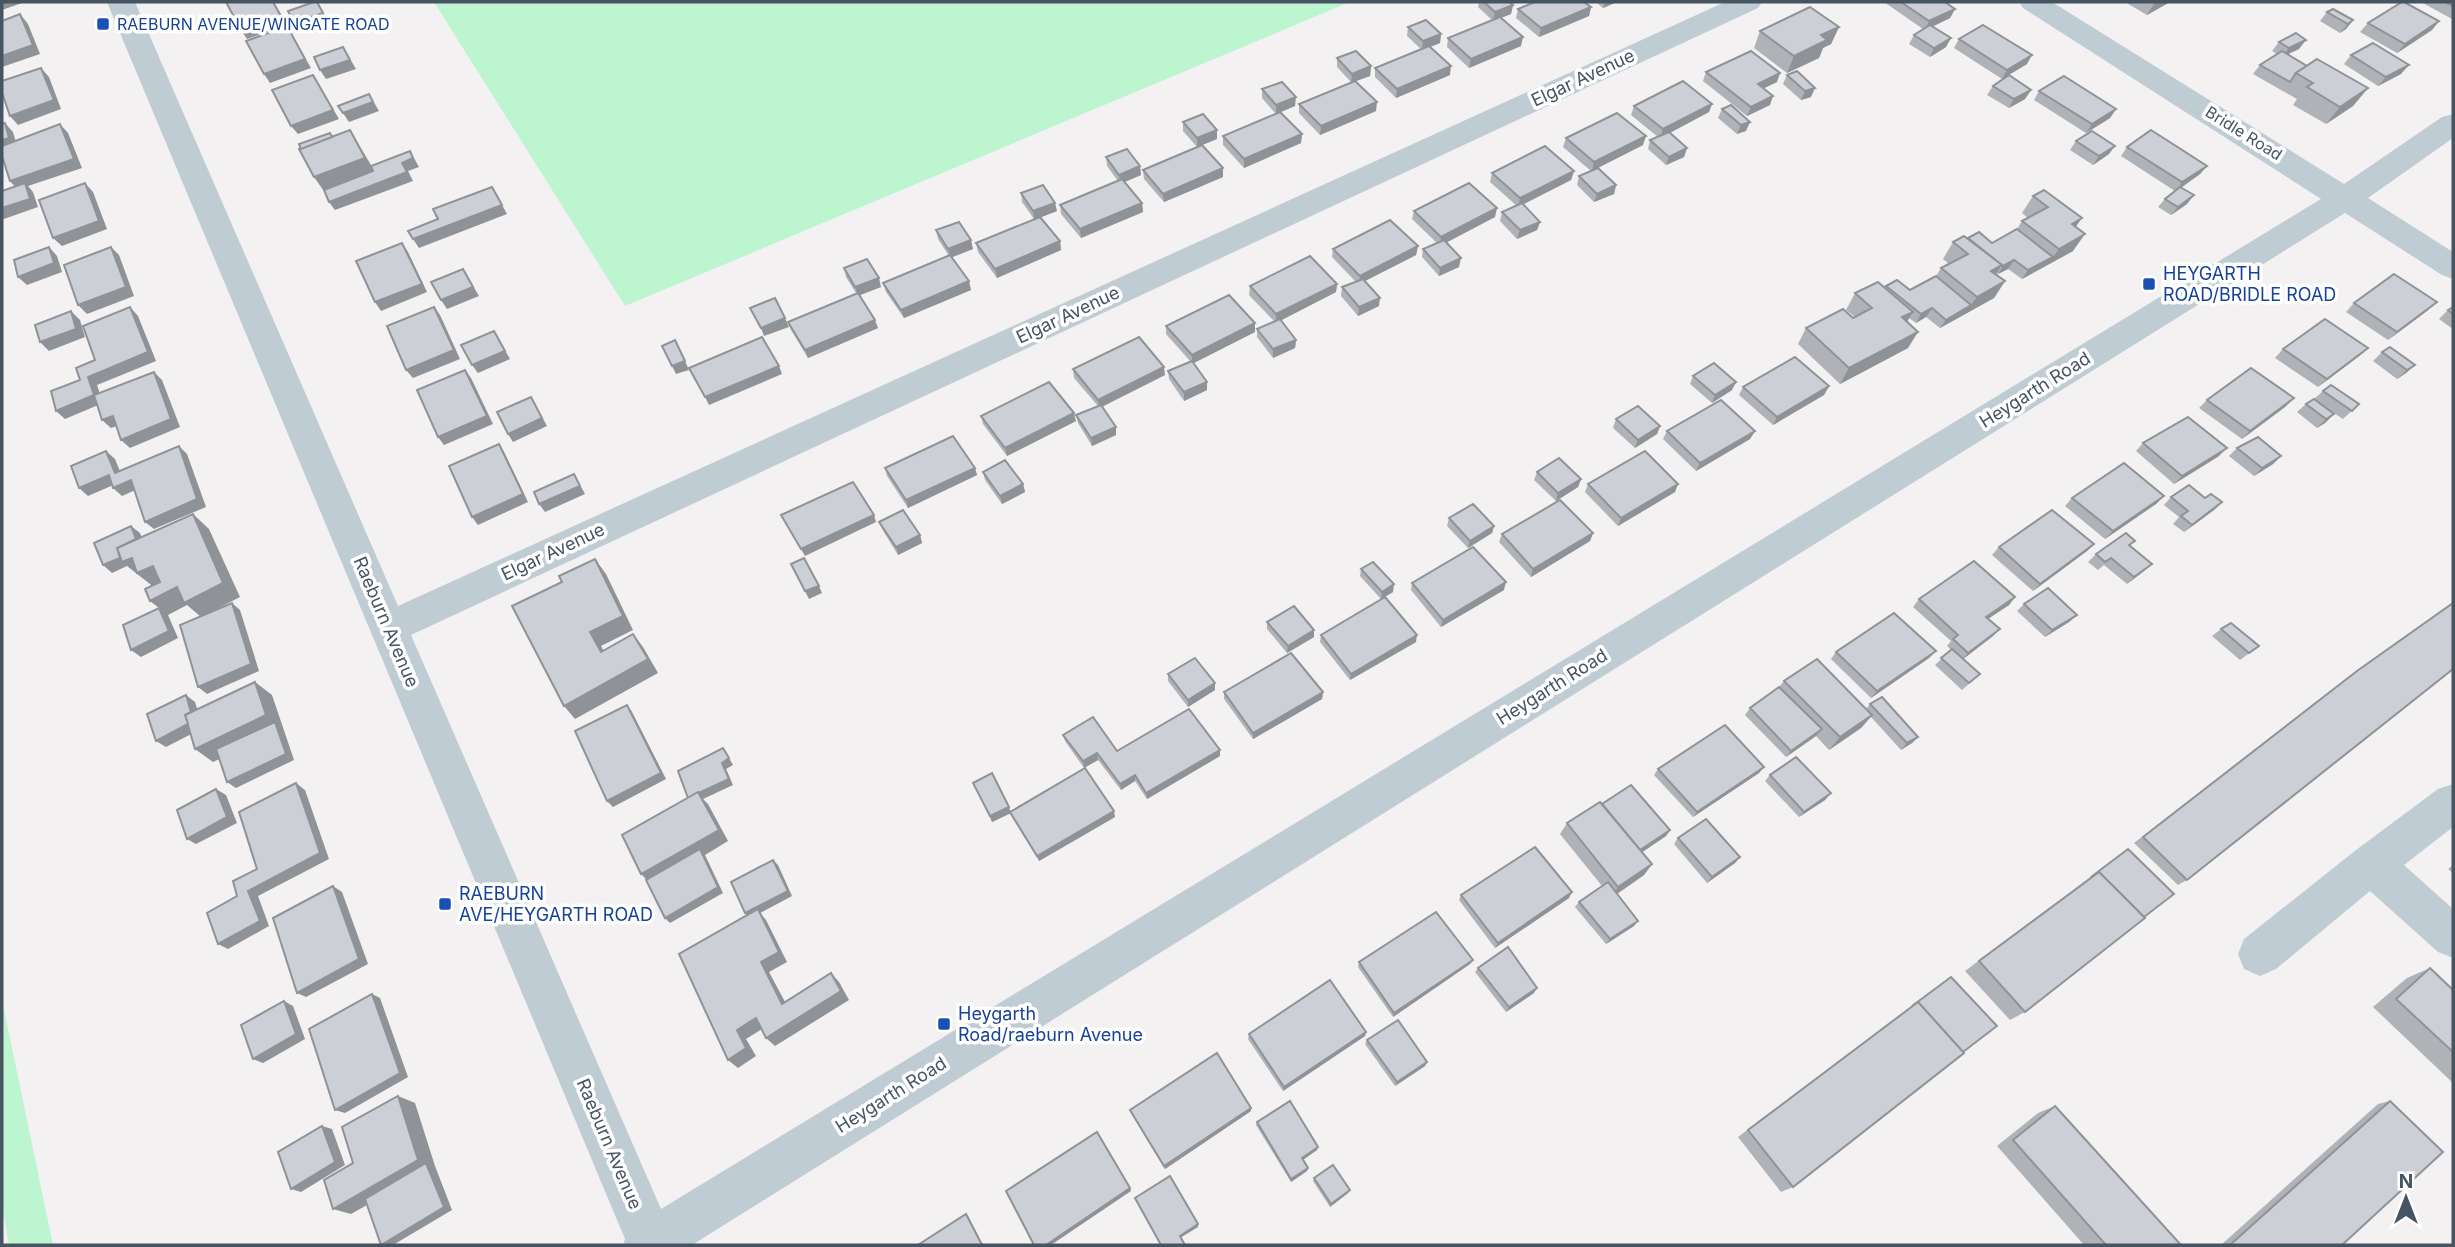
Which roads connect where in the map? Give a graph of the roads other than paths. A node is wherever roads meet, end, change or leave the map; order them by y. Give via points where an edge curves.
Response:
1 (121, 2) edge
2 (1748, 2) edge
3 (2033, 2) edge
4 (2453, 124) edge
5 (2346, 198) junction
6 (2453, 267) edge
7 (388, 628) junction
8 (2453, 803) edge
9 (2371, 864) junction
10 (2453, 937) edge
11 (2260, 954) dead end
12 (649, 1244) edge

1 - 7 street, Raeburn Avenue
2 - 7 street, Elgar Avenue
3 - 5 street, Bridle Road
4 - 5 street, Heygarth Road
5 - 6 street, Bridle Road
5 - 12 street, Heygarth Road
7 - 12 street, Raeburn Avenue
8 - 9 street
9 - 10 street
9 - 11 street

